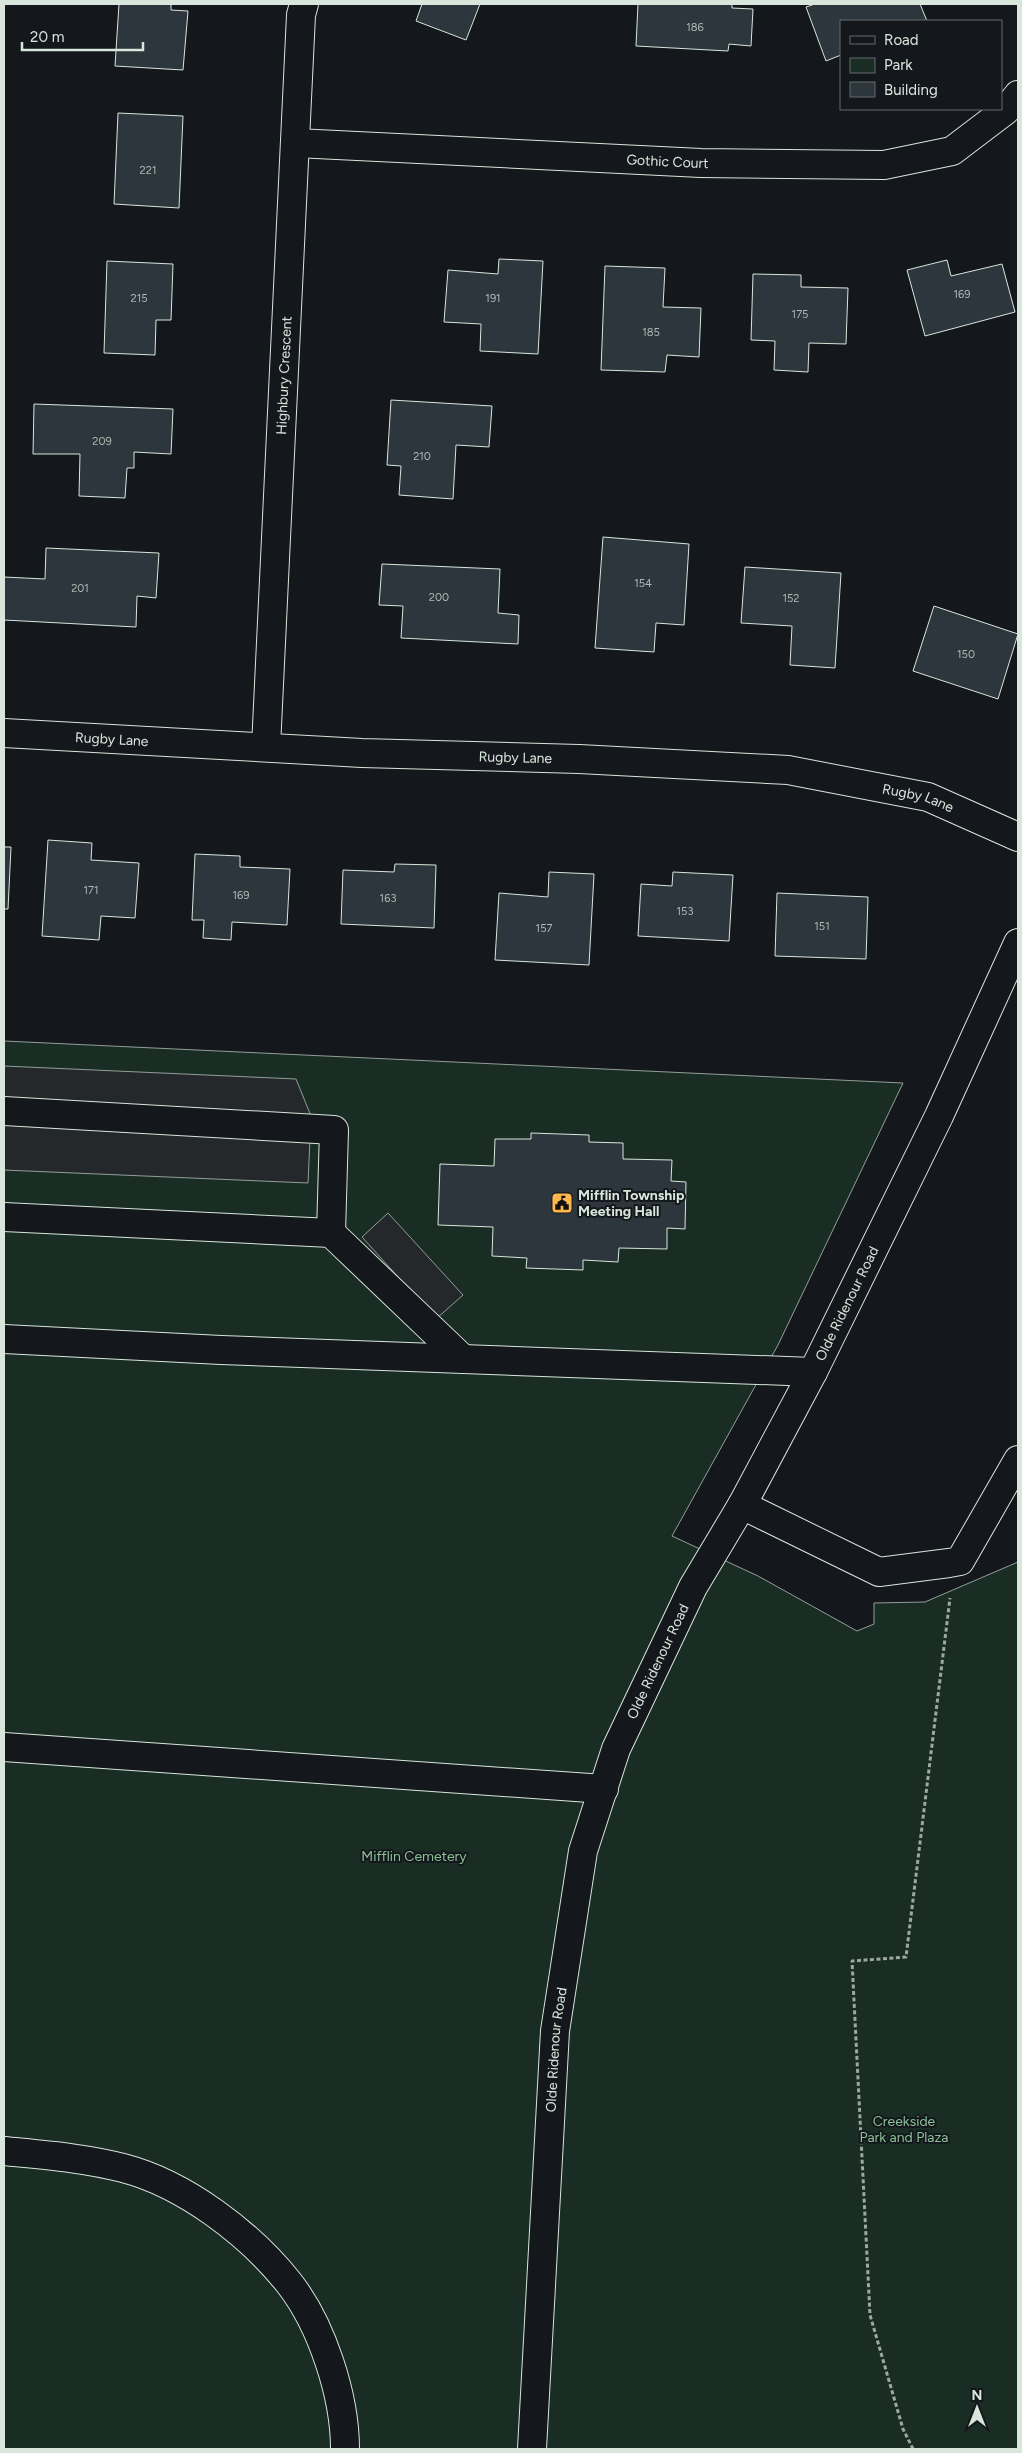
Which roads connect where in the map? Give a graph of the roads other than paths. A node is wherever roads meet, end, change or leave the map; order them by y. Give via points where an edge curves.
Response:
1 (304, 4) edge
2 (1018, 95) edge
3 (296, 143) junction
4 (4, 733) edge
5 (266, 747) junction
6 (1018, 837) edge
7 (1018, 943) edge
8 (4, 1112) edge
9 (4, 1217) edge
10 (331, 1233) junction
11 (4, 1339) edge
12 (463, 1359) junction
13 (813, 1372) junction
14 (1018, 1460) edge
15 (742, 1504) junction
16 (4, 1747) edge
17 (604, 1789) junction
18 (4, 2151) edge
19 (345, 2449) edge
20 (532, 2449) edge

1 - 3 street, Highbury Crescent
2 - 3 street, Gothic Court via 1006,110 952,151 884,165 701,163
3 - 5 street, Highbury Crescent
4 - 5 street, Rugby Lane
5 - 6 street, Rugby Lane via 788,770 928,797
7 - 13 street, Olde Ridenour Road via 939,1116
8 - 10 street via 334,1130
9 - 10 street
10 - 12 street
11 - 12 street
12 - 13 street
13 - 15 street, Olde Ridenour Road
14 - 15 street via 960,1561 949,1563 879,1572
15 - 17 street, Olde Ridenour Road via 693,1587 616,1749
16 - 17 street
17 - 20 street, Olde Ridenour Road via 583,1852 555,2031
18 - 19 street via 72,2158 125,2169 172,2188 216,2214 255,2246 290,2284 316,2327 335,2381

